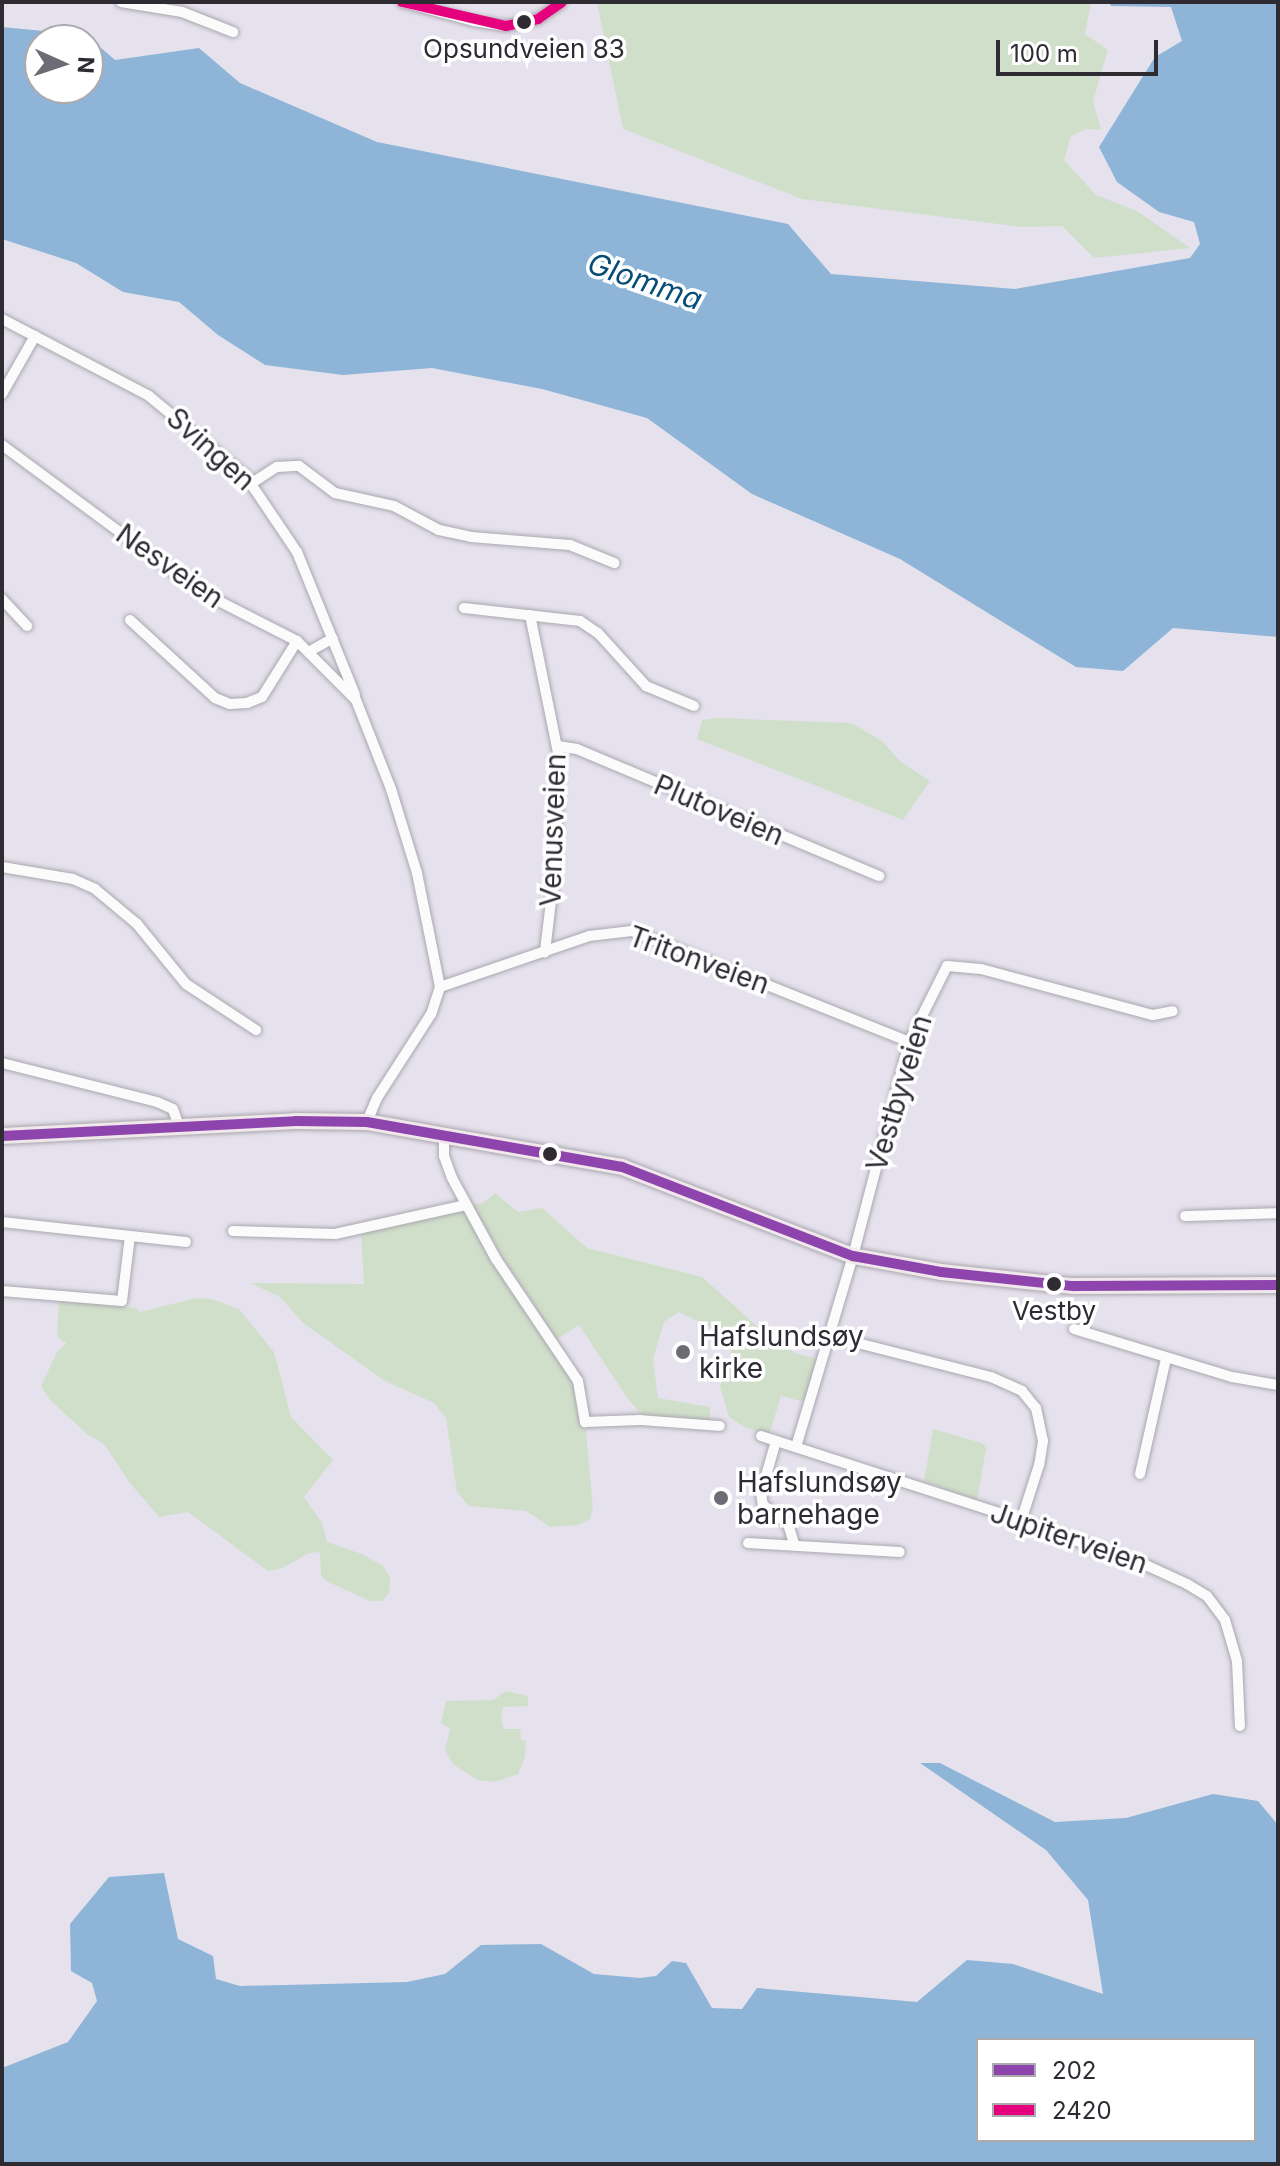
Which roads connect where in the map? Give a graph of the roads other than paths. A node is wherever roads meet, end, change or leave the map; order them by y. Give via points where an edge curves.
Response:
1 (121, 2) edge
2 (402, 2) edge
3 (562, 2) edge
4 (233, 32) dead end
5 (2, 319) edge
6 (35, 336) junction
7 (2, 394) edge
8 (2, 445) edge
9 (252, 483) junction
10 (614, 563) dead end
11 (2, 599) edge
12 (464, 608) dead end
13 (530, 615) junction
14 (130, 620) dead end
15 (27, 626) dead end
16 (333, 638) junction
17 (297, 641) junction
18 (310, 651) junction
19 (356, 700) junction
20 (694, 706) dead end
21 (558, 746) junction
22 (2, 867) edge
23 (879, 876) dead end
24 (545, 952) junction
25 (440, 987) junction
26 (1173, 1011) dead end
27 (256, 1030) dead end
28 (909, 1042) junction
29 (2, 1063) edge
30 (367, 1122) junction
31 (180, 1129) junction
32 (444, 1134) junction
33 (2, 1136) edge
34 (466, 1205) junction
35 (1278, 1213) edge
36 (1185, 1216) dead end
37 (2, 1222) edge
38 (233, 1231) dead end
39 (130, 1236) junction
40 (186, 1242) dead end
41 (853, 1256) junction
42 (1278, 1285) edge
43 (2, 1291) edge
44 (1074, 1329) dead end
45 (830, 1336) junction
46 (1166, 1359) junction
47 (1278, 1385) edge
48 (720, 1426) dead end
49 (761, 1436) dead end
50 (776, 1441) junction
51 (796, 1447) junction
52 (1140, 1474) dead end
53 (1021, 1521) junction
54 (748, 1543) dead end
55 (794, 1544) junction
56 (900, 1552) dead end
57 (1240, 1726) dead end

1 - 4 street via 182,12
2 - 3 street via 506,26 538,19
5 - 6 street, Svingen
6 - 7 street
6 - 9 street, Svingen via 149,396
8 - 17 street, Nesveien via 199,591
9 - 10 street via 277,467 299,466 335,493 394,506 439,530 565,544
9 - 16 street, Svingen via 297,552
11 - 15 street
12 - 13 street
13 - 20 street via 586,624 646,686
13 - 21 street, Venusveien
14 - 17 street via 215,698 230,704 262,697
16 - 18 street
16 - 19 street, Svingen
17 - 18 street, Nesveien
18 - 19 street, Nesveien
19 - 25 street, Nesveien via 417,873
21 - 23 street, Plutoveien via 577,749
21 - 24 street, Venusveien via 555,858
22 - 27 street via 73,879 95,889 137,924 186,984
24 - 25 street, Tritonveien
24 - 28 street, Tritonveien via 602,932 632,931
25 - 30 street via 431,1014
26 - 28 street, Vestbyveien via 1153,1015 981,969 947,966
28 - 41 street, Vestbyveien
29 - 31 street via 168,1106
30 - 31 main road
30 - 32 main road
31 - 33 main road
32 - 34 street via 447,1166
32 - 41 main road via 622,1167
34 - 38 street via 335,1234
34 - 48 street via 578,1381 585,1422
35 - 36 street
37 - 39 street
39 - 40 street
39 - 43 street via 122,1301
41 - 42 main road via 1046,1285
41 - 45 street, Vestbyveien
44 - 46 street
45 - 51 street, Vestbyveien
45 - 53 street via 991,1377 1022,1391 1036,1408 1043,1441
46 - 47 street
46 - 52 street
49 - 50 street, Jupiterveien
50 - 51 street, Jupiterveien
50 - 55 street via 761,1493 763,1505 788,1524
51 - 53 street, Jupiterveien
53 - 57 street, Jupiterveien via 1165,1572 1207,1596 1225,1620 1237,1661
54 - 55 street
55 - 56 street

